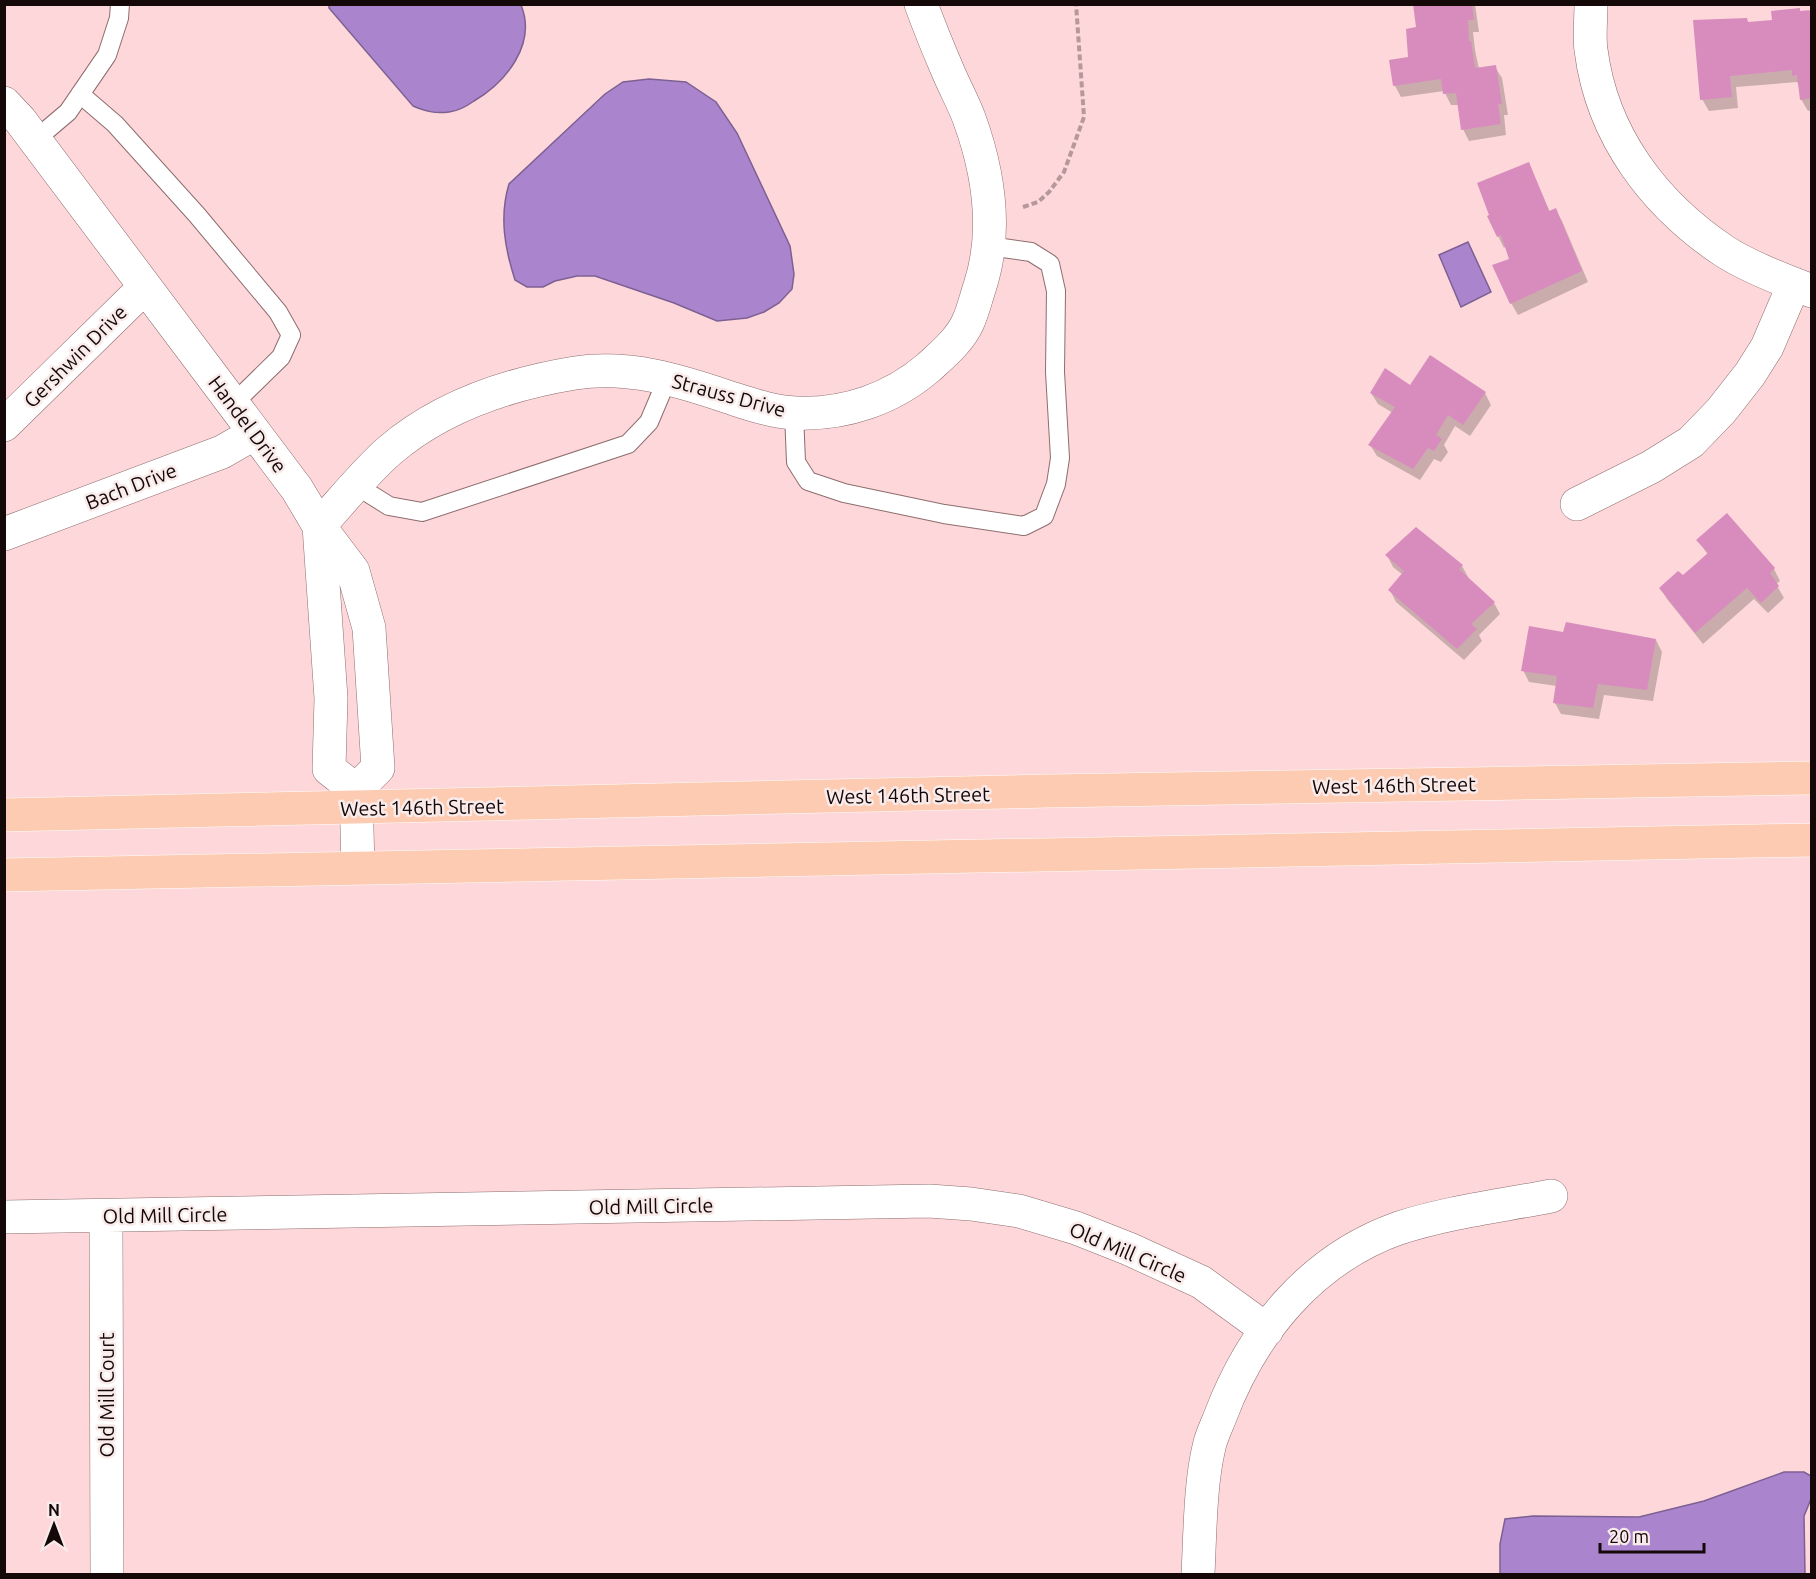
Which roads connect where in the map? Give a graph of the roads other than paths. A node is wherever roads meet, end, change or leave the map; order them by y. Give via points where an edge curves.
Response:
1 (120, 4) edge
2 (921, 4) edge
3 (1591, 4) edge
4 (80, 94) junction
5 (4, 103) edge
6 (34, 140) junction
7 (989, 232) junction
8 (145, 287) junction
9 (1803, 288) edge
10 (668, 377) junction
11 (233, 404) junction
12 (794, 413) junction
13 (4, 425) edge
14 (255, 433) junction
15 (357, 486) junction
16 (1577, 504) dead end
17 (319, 526) junction
18 (4, 534) edge
19 (1812, 778) edge
20 (356, 799) junction
21 (4, 815) edge
22 (1812, 840) edge
23 (358, 868) junction
24 (4, 875) edge
25 (1551, 1196) dead end
26 (106, 1216) junction
27 (4, 1217) edge
28 (1267, 1330) junction
29 (107, 1575) edge
30 (1198, 1575) edge

1 - 4 lane via 106,55
2 - 7 street, Strauss Drive via 981,152 989,192
3 - 9 street via 1591,50 1609,118 1628,156 1654,192 1688,225 1726,252
4 - 6 lane via 68,112
4 - 11 lane via 115,124 197,215 278,312 291,335 281,357
5 - 6 street, Handel Drive
6 - 8 street, Handel Drive
7 - 12 street, Strauss Drive via 987,263 967,324 947,351 916,378 871,402 838,412
7 - 12 lane via 1050,264 1056,291 1060,458 1056,484 1044,516 1024,526 944,514 844,493 808,481 796,462
8 - 11 street, Handel Drive
8 - 13 street, Gershwin Drive
9 - 16 street via 1750,374 1691,442
10 - 12 street, Strauss Drive via 766,409
10 - 15 street, Strauss Drive via 628,372 579,373 489,393 427,423 388,452
10 - 15 lane via 649,422 628,444 422,512 389,506
11 - 14 street, Handel Drive
14 - 17 street, Handel Drive
14 - 18 street, Bach Drive via 222,452
15 - 17 street, Strauss Drive
17 - 20 street, Handel Drive via 331,698 329,769
17 - 20 street via 353,571 369,628 378,768
19 - 20 main road, West 146th Street
20 - 21 main road, West 146th Street
20 - 23 street
22 - 23 main road
23 - 24 main road
25 - 28 street via 1434,1218 1362,1244 1319,1272 1292,1297
26 - 27 street, Old Mill Circle
26 - 28 street, Old Mill Circle via 929,1201 971,1204 1019,1211 1129,1249 1201,1282
26 - 29 street, Old Mill Court
28 - 30 street via 1248,1354 1209,1447

